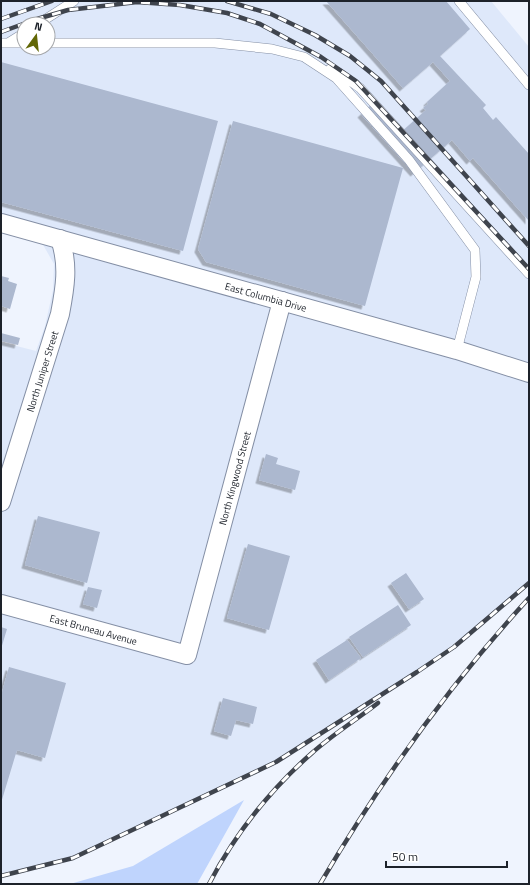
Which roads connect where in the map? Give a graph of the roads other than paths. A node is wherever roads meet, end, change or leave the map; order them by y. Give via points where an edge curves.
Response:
1 (74, 1) edge
2 (459, 1) edge
3 (51, 16) edge
4 (16, 37) edge
5 (5, 43) edge
6 (16, 43) edge
7 (56, 43) edge
8 (304, 57) junction
9 (529, 85) edge
10 (1, 223) edge
11 (60, 239) junction
12 (529, 274) edge
13 (282, 301) junction
14 (457, 350) junction
15 (529, 373) edge
16 (1, 502) edge
17 (1, 604) edge
18 (187, 656) joint

1 - 3 lane
2 - 9 lane
4 - 5 lane
5 - 6 lane
7 - 8 lane via 215,43 272,49
8 - 12 lane via 339,73 360,88
8 - 14 lane via 336,78 404,154 475,250 476,277
10 - 11 street, East Columbia Drive
11 - 13 street, East Columbia Drive
11 - 16 street, North Juniper Street via 66,264 66,285 60,314
13 - 14 street, East Columbia Drive
13 - 18 street, North Kingwood Street
14 - 15 street, East Columbia Drive
17 - 18 street, East Bruneau Avenue

